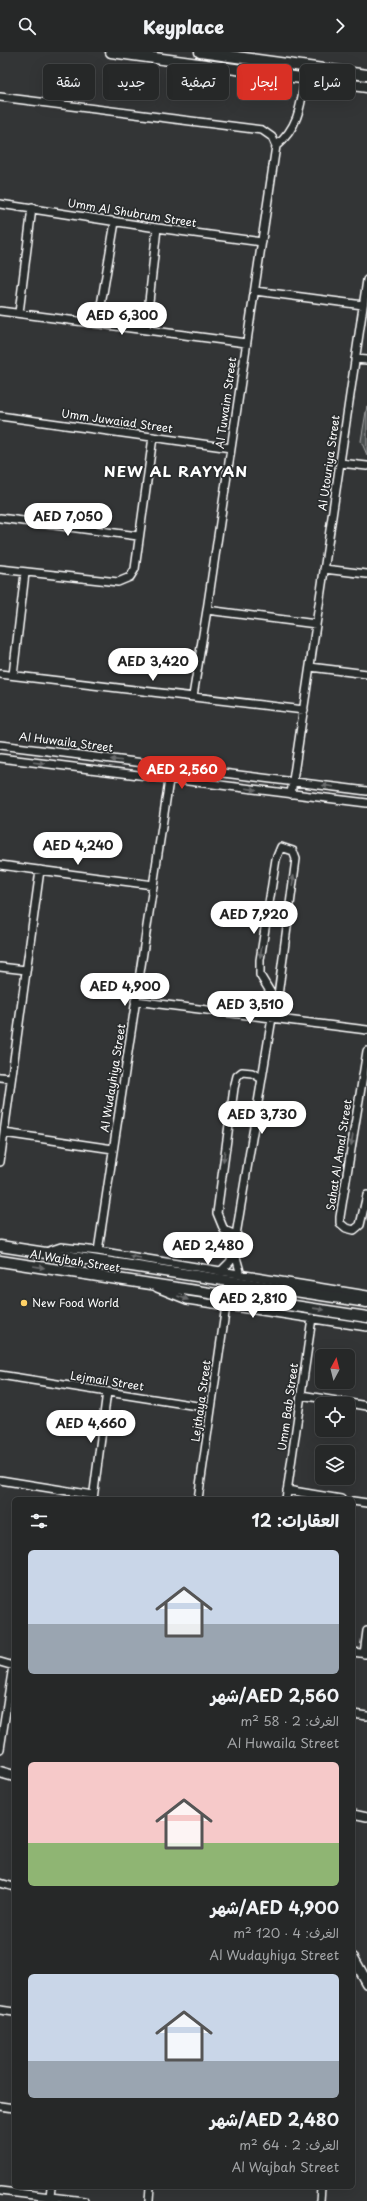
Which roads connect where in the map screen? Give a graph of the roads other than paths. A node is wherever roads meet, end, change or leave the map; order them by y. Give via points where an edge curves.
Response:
1 (111, 52) edge
2 (200, 52) edge
3 (300, 66) edge
4 (355, 73) edge
5 (367, 75) edge
6 (300, 78) edge
7 (355, 85) edge
8 (367, 87) edge
9 (0, 97) edge
10 (300, 99) edge
11 (276, 146) junction
12 (0, 204) edge
13 (32, 208) junction
14 (115, 222) junction
15 (157, 228) junction
16 (262, 242) junction
17 (367, 280) edge
18 (255, 291) junction
19 (363, 305) junction
20 (0, 310) edge
21 (19, 313) junction
22 (98, 323) junction
23 (146, 329) junction
24 (246, 343) junction
25 (355, 359) junction
26 (367, 360) edge
27 (0, 416) edge
28 (153, 437) junction
29 (231, 448) junction
30 (340, 463) junction
31 (367, 466) edge
32 (0, 518) edge
33 (138, 536) junction
34 (0, 569) edge
35 (324, 569) junction
36 (25, 573) junction
37 (367, 574) edge
38 (207, 610) junction
39 (316, 624) junction
40 (310, 667) junction
41 (0, 674) edge
42 (367, 674) edge
43 (13, 676) junction
44 (192, 696) junction
45 (304, 710) junction
46 (0, 745) edge
47 (0, 758) edge
48 (171, 767) junction
49 (169, 779) junction
50 (292, 781) junction
51 (367, 791) edge
52 (291, 794) junction
53 (367, 804) edge
54 (0, 865) edge
55 (40, 870) junction
56 (153, 885) junction
57 (0, 967) edge
58 (26, 970) junction
59 (136, 1001) junction
60 (277, 1003) junction
61 (272, 1018) junction
62 (367, 1030) edge
63 (367, 1051) edge
64 (366, 1060) edge
65 (0, 1077) edge
66 (11, 1078) junction
67 (262, 1079) junction
68 (4, 1133) junction
69 (113, 1149) junction
70 (0, 1162) edge
71 (367, 1195) edge
72 (236, 1235) junction
73 (0, 1246) edge
74 (235, 1250) junction
75 (98, 1251) junction
76 (46, 1252) junction
77 (0, 1261) edge
78 (220, 1272) junction
79 (241, 1275) junction
80 (147, 1284) junction
81 (367, 1295) edge
82 (367, 1302) edge
83 (226, 1306) junction
84 (367, 1316) edge
85 (312, 1318) junction
86 (367, 1326) edge
87 (0, 1375) edge
88 (107, 1392) junction
89 (301, 1395) junction
90 (367, 1406) edge
91 (210, 1408) junction
92 (0, 1480) edge
93 (287, 1490) junction
94 (93, 1497) edge
95 (198, 1497) edge
96 (286, 1497) edge
97 (329, 1497) edge
98 (355, 1501) edge
99 (367, 1503) edge
100 (367, 1631) edge
101 (355, 1652) edge
102 (366, 1654) edge
103 (0, 1662) edge
104 (12, 1666) edge
105 (12, 1672) edge
106 (355, 1714) edge
107 (367, 1716) edge
108 (0, 1749) edge
109 (0, 1772) edge
110 (12, 1775) edge
111 (355, 1814) edge
112 (367, 1817) edge
113 (0, 1883) edge
114 (12, 1887) edge
115 (355, 1962) edge
116 (367, 1983) edge
117 (0, 2010) edge
118 (12, 2012) edge
119 (0, 2106) edge
120 (12, 2108) edge
121 (51, 2189) edge
122 (150, 2189) edge
123 (321, 2189) edge
124 (0, 2191) edge
125 (50, 2197) junction
126 (84, 2201) edge
127 (149, 2201) edge
128 (320, 2201) edge

1 - 6 street
2 - 3 street
4 - 5 street
7 - 8 street
9 - 11 street via 262,130 272,137
10 - 11 street via 295,123
11 - 16 street, Al Tuwaim Street
12 - 13 street, Umm Al Shubrum Street
13 - 14 street, Umm Al Shubrum Street
13 - 21 street
14 - 15 street, Umm Al Shubrum Street
14 - 22 street
15 - 16 street, Umm Al Shubrum Street
15 - 23 street
16 - 18 street, Al Tuwaim Street
17 - 19 street, Al Utouriya Street
18 - 19 street
18 - 24 street, Al Tuwaim Street
19 - 25 street, Al Utouriya Street
20 - 21 street
21 - 22 street
22 - 23 street
23 - 24 street
24 - 29 street, Al Tuwaim Street
25 - 26 street
25 - 30 street, Al Utouriya Street
27 - 28 street, Umm Juwaiad Street
28 - 29 street, Umm Juwaiad Street
28 - 33 street
29 - 38 street, Al Tuwaim Street
30 - 31 street
30 - 35 street, Al Utouriya Street
32 - 33 street
33 - 36 street via 135,569 125,580 118,582
34 - 36 street
35 - 37 street
35 - 39 street, Al Utouriya Street
36 - 43 street
38 - 39 street
38 - 44 street, Al Tuwaim Street
39 - 40 street, Al Utouriya Street
40 - 42 street
40 - 45 street, Al Utouriya Street
41 - 43 street
43 - 44 street
44 - 45 street
45 - 50 street, Al Utouriya Street
48 -> 46 street, Al Huwaila Street
47 -> 49 street
48 - 49 street, Al Wudayhiya Street
48 - 50 street, Al Huwaila Street
49 -> 52 street
49 - 56 street, Al Wudayhiya Street
51 -> 50 street, Al Huwaila Street
50 - 52 street, Al Utouriya Street
52 - 53 street
54 - 55 street
55 - 56 street
55 - 58 street
56 - 59 street, Al Wudayhiya Street
57 - 58 street
58 - 66 street
59 - 61 street
59 - 69 street, Al Wudayhiya Street
60 -> 60 street via 296,859 293,851 281,847 276,859 260,960 260,975
60 - 61 street
61 - 62 street
61 - 67 street
63 - 64 street, Sahat Al Amal Street
64 -> 71 street, Sahat Al Amal Street via 340,1217 340,1223 346,1228 354,1230 360,1225
65 - 66 street
66 - 68 street
67 - 72 street
67 -> 72 street via 252,1072 242,1072 237,1076 234,1088 216,1213 224,1230
68 - 69 street
68 - 70 street
69 - 75 street, Al Wudayhiya Street
72 - 74 street
73 - 76 street, Al Wajbah Street
74 - 78 street via 230,1262
74 - 79 street
75 - 76 street, Al Wajbah Street via 61,1247
78 -> 75 street, Al Wajbah Street
76 - 82 street, Al Wajbah Street
77 -> 80 street, Al Wajbah Street
78 - 79 street, Al Wajbah Street
79 - 81 street, Al Wajbah Street
80 -> 83 street, Al Wajbah Street via 187,1300
80 -> 84 street, Al Wajbah Street
83 - 85 street, Al Wajbah Street
83 - 91 street, Lejthaya Street
85 - 86 street, Al Wajbah Street
85 - 89 street, Umm Bab Street
87 - 88 street, Lejmail Street
88 - 91 street, Lejmail Street
88 - 94 street
89 - 90 street
89 - 93 street, Umm Bab Street
91 - 95 street, Lejthaya Street
92 - 94 street
93 - 96 street, Umm Bab Street
93 - 97 street
98 - 99 street
100 - 102 street
101 - 102 street
103 - 104 street
105 - 108 street
106 - 107 street
109 - 110 street
111 - 112 street
113 - 114 street
115 - 116 street
117 - 118 street
119 - 120 street
121 - 125 street
122 - 127 street
123 - 128 street
124 - 125 street
125 - 126 street

